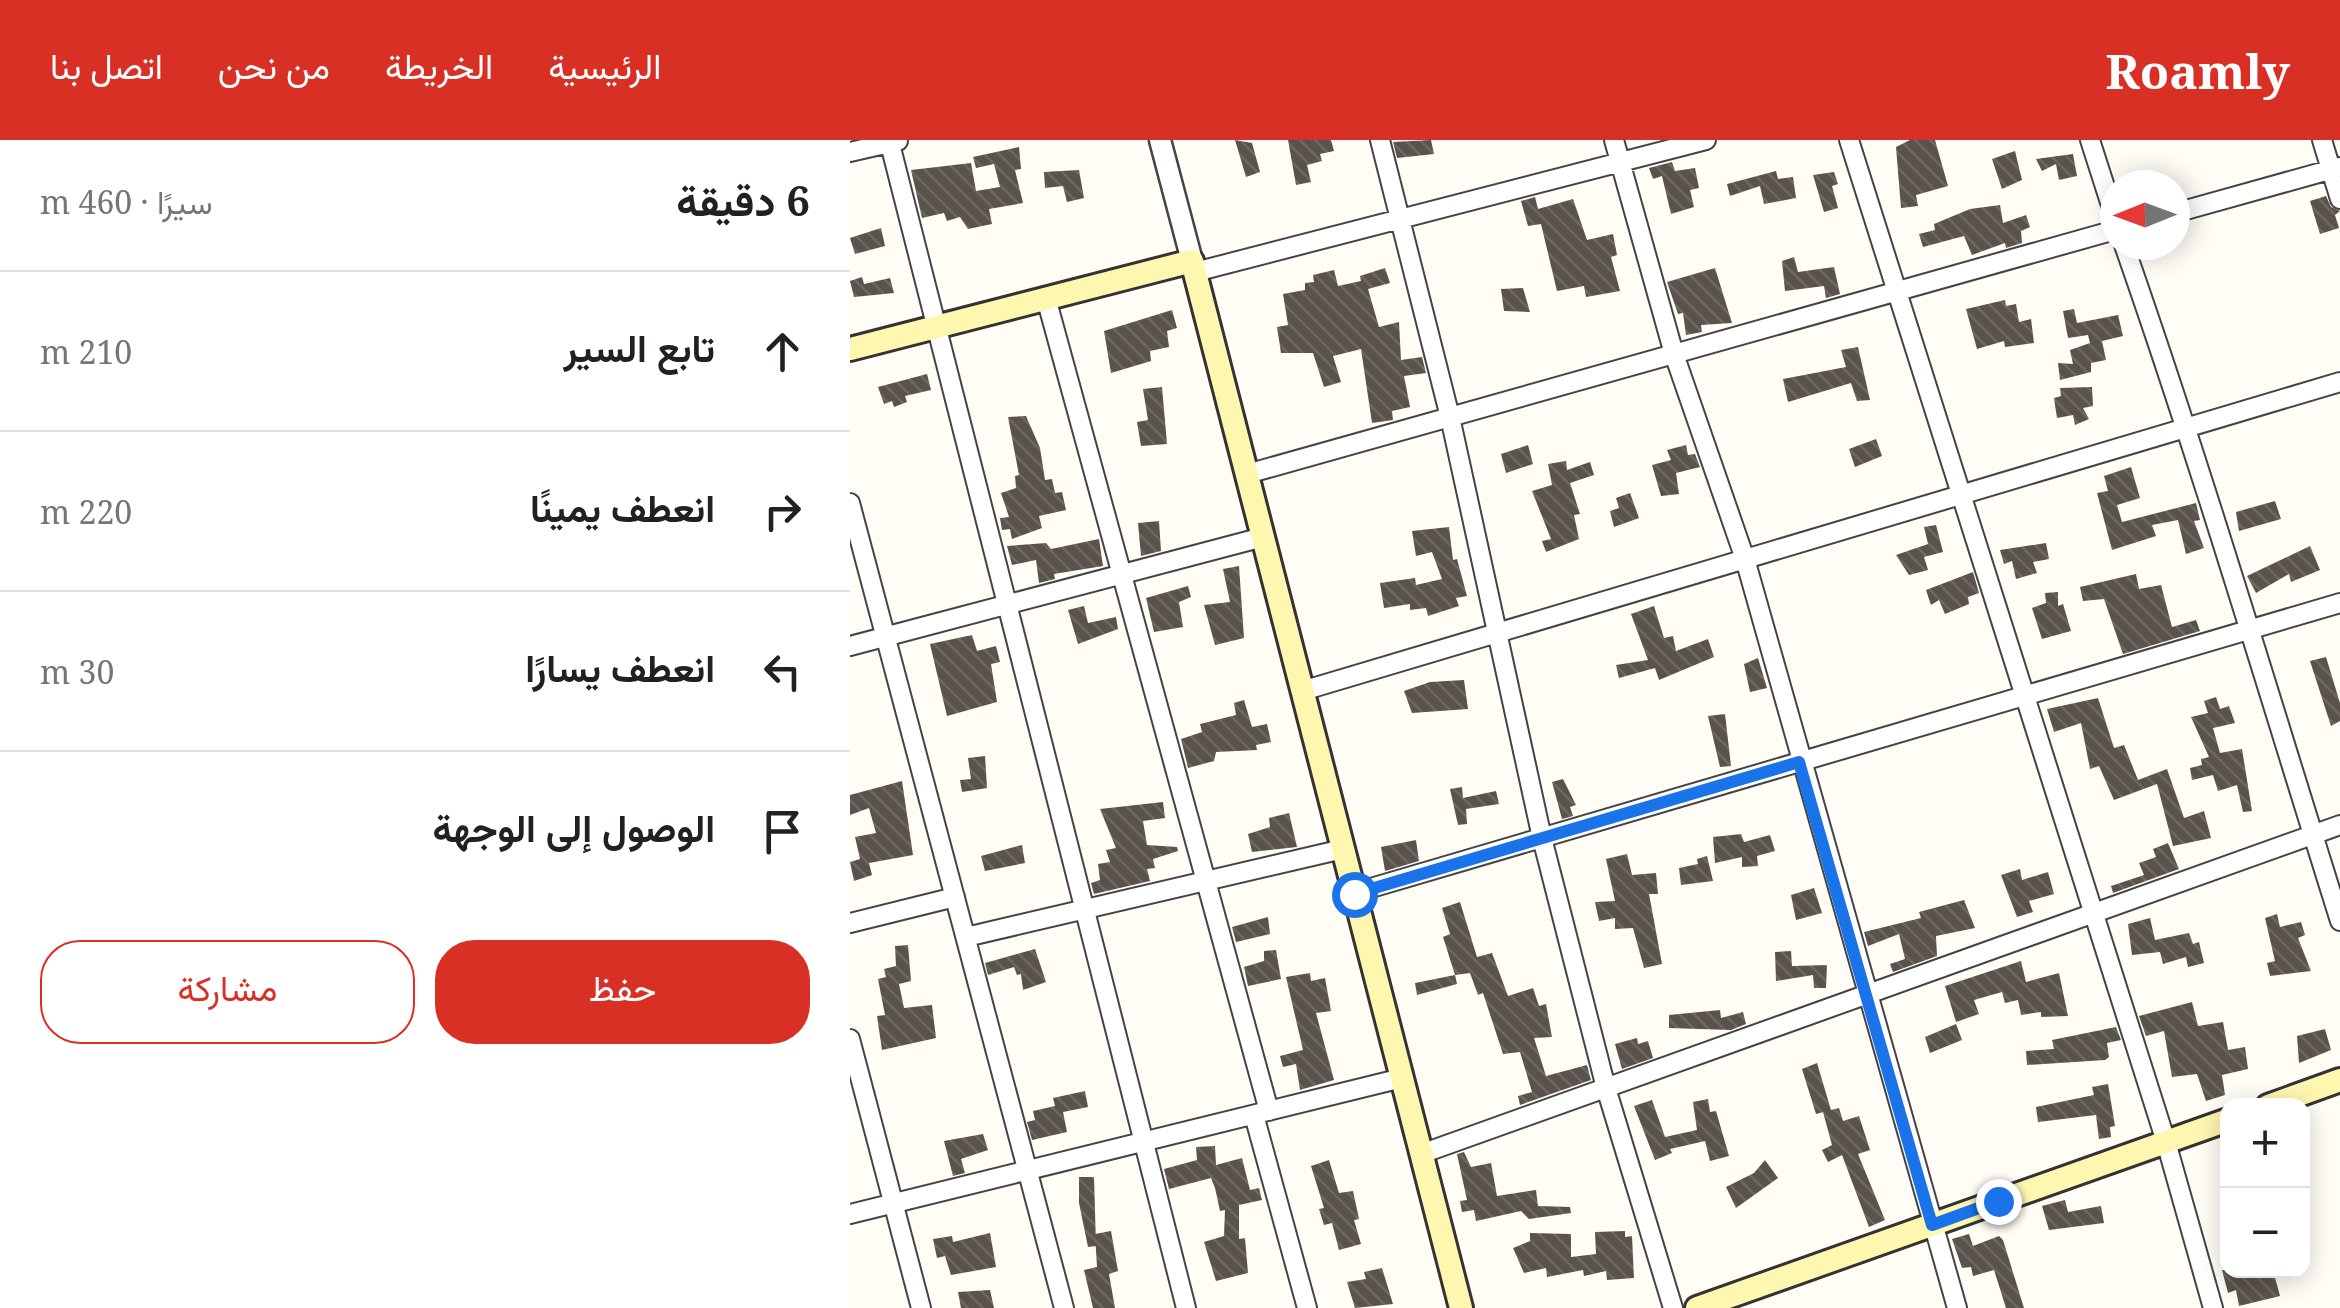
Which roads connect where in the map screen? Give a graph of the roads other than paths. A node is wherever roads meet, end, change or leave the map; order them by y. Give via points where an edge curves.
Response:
1 (1160, 140) edge
2 (1380, 140) edge
3 (1614, 140) edge
4 (1706, 140) edge
5 (1849, 140) edge
6 (2090, 140) edge
7 (2322, 140) edge
8 (893, 141) edge
9 (850, 152) edge
10 (1619, 162) junction
11 (2335, 168) edge
12 (2100, 171) edge
13 (2340, 199) edge
14 (2190, 209) edge
15 (1402, 218) junction
16 (2100, 234) edge
17 (2129, 260) edge
18 (1193, 266) junction
19 (1897, 292) junction
20 (1046, 298) junction
21 (936, 326) junction
22 (850, 349) edge
23 (1674, 354) junction
24 (2340, 382) edge
25 (1450, 417) junction
26 (2188, 427) junction
27 (1247, 474) junction
28 (1961, 494) junction
29 (850, 503) edge
30 (1263, 537) junction
31 (1745, 559) junction
32 (1122, 574) junction
33 (2340, 603) edge
34 (1007, 604) junction
35 (2246, 630) junction
36 (1499, 632) junction
37 (886, 637) junction
38 (850, 646) edge
39 (1302, 690) junction
40 (2025, 696) junction
41 (1799, 762) junction
42 (2340, 825) edge
43 (2313, 835) junction
44 (1542, 838) junction
45 (1343, 848) junction
46 (1206, 881) junction
47 (1354, 894) junction
48 (955, 897) junction
49 (1084, 909) junction
50 (2094, 913) junction
51 (2340, 920) edge
52 (850, 923) edge
53 (966, 937) junction
54 (1866, 995) junction
55 (850, 1039) edge
56 (1402, 1078) junction
57 (2340, 1080) edge
58 (1606, 1088) junction
59 (2290, 1098) edge
60 (1262, 1113) junction
61 (2220, 1123) edge
62 (2166, 1142) junction
63 (1144, 1143) junction
64 (1421, 1154) junction
65 (1028, 1172) junction
66 (894, 1203) junction
67 (850, 1214) edge
68 (1932, 1225) junction
69 (921, 1308) edge
70 (1064, 1308) edge
71 (1186, 1308) edge
72 (1307, 1308) edge
73 (1461, 1308) edge
74 (1673, 1308) edge
75 (1697, 1308) edge
76 (1957, 1308) edge
77 (2213, 1308) edge

1 - 18 street
2 - 15 street
3 - 10 street
4 - 10 street
5 - 19 street
6 - 12 street
7 - 11 street
8 - 9 street
8 - 21 street
10 - 15 street
10 - 23 street
11 - 13 street
11 - 14 street
15 - 18 street
15 - 25 street
16 - 19 street
17 - 26 street
18 - 20 main road
18 - 27 main road
19 - 23 street
19 - 28 street
20 - 21 main road
20 - 32 street
21 - 22 main road
21 - 34 street
23 - 25 street
23 - 31 street
24 - 26 street
25 - 27 street
25 - 36 street
26 - 28 street
26 - 35 street
27 - 30 main road
28 - 31 street
28 - 40 street
29 - 37 street
30 - 32 street
30 - 39 main road
31 - 36 street
31 - 41 street
32 - 34 street
32 - 46 street
33 - 35 street
34 - 37 street
34 - 49 street
35 - 40 street
35 - 43 street
36 - 39 street
36 - 44 street
37 - 38 street
37 - 48 street
39 - 45 main road
40 - 41 street
40 - 50 street
41 - 44 street
41 - 54 street
42 - 43 street
43 - 50 street
43 - 51 street
44 - 47 street
44 - 58 street
45 - 46 street
45 - 47 main road
46 - 49 street
46 - 60 street
47 - 56 main road
48 - 52 street
48 - 53 street
49 - 53 street
49 - 63 street
50 - 54 street
50 - 62 street
53 - 65 street
54 - 58 street
54 - 68 street
55 - 66 street
56 - 60 street
56 - 64 main road
57 - 59 main road
58 - 64 street
58 - 74 street
60 - 63 street
60 - 72 street
61 - 62 main road
62 - 68 main road
62 - 77 street
63 - 65 street
63 - 71 street
64 - 73 main road
65 - 66 street
65 - 70 street
66 - 67 street
66 - 69 street
68 - 75 main road
68 - 76 street

